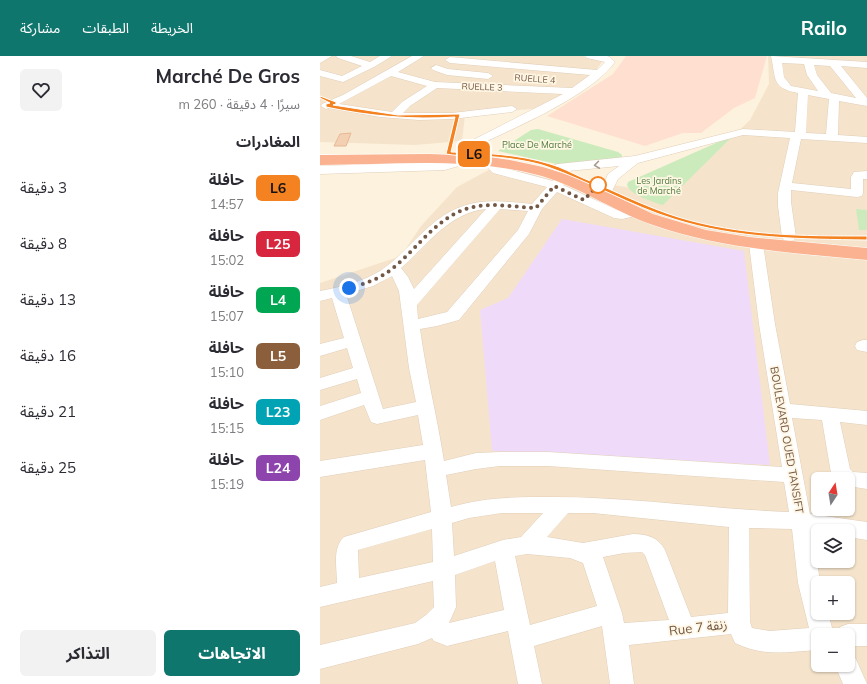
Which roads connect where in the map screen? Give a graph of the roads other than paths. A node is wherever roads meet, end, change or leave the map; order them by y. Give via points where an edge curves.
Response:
1 (327, 56) edge
2 (341, 56) edge
3 (387, 56) edge
4 (398, 56) edge
5 (514, 56) edge
6 (590, 56) edge
7 (863, 56) edge
8 (416, 58) edge
9 (454, 58) edge
10 (776, 58) edge
11 (352, 60) junction
12 (826, 60) edge
13 (809, 61) junction
14 (371, 65) junction
15 (867, 65) edge
16 (321, 67) edge
17 (436, 68) junction
18 (603, 70) junction
19 (391, 73) junction
20 (498, 76) dead end
21 (530, 79) dead end
22 (416, 80) junction
23 (588, 82) junction
24 (435, 86) junction
25 (575, 91) junction
26 (803, 92) junction
27 (831, 96) junction
28 (320, 97) edge
29 (866, 103) edge
30 (327, 106) edge
31 (512, 109) dead end
32 (396, 116) junction
33 (798, 135) junction
34 (832, 137) junction
35 (867, 140) edge
36 (320, 154) edge
37 (466, 156) junction
38 (320, 160) edge
39 (635, 160) junction
40 (491, 161) junction
41 (320, 170) edge
42 (553, 174) junction
43 (867, 175) edge
44 (786, 186) junction
45 (601, 191) junction
46 (497, 205) junction
47 (536, 208) junction
48 (635, 212) junction
49 (795, 237) junction
50 (867, 238) edge
51 (867, 242) edge
52 (756, 244) junction
53 (867, 253) edge
54 (393, 268) junction
55 (338, 292) junction
56 (320, 296) edge
57 (409, 304) junction
58 (411, 325) junction
59 (353, 341) junction
60 (320, 350) edge
61 (362, 370) junction
62 (320, 384) edge
63 (370, 397) junction
64 (426, 407) junction
65 (782, 410) junction
66 (320, 413) edge
67 (830, 414) junction
68 (867, 418) edge
69 (433, 451) junction
70 (320, 469) edge
71 (436, 470) junction
72 (792, 475) junction
73 (867, 481) edge
74 (563, 505) junction
75 (442, 518) junction
76 (739, 519) junction
77 (801, 521) junction
78 (867, 531) edge
79 (527, 545) junction
80 (504, 549) junction
81 (583, 552) junction
82 (443, 569) junction
83 (348, 591) junction
84 (320, 597) edge
85 (437, 621) junction
86 (739, 622) junction
87 (613, 624) junction
88 (519, 628) junction
89 (820, 628) edge
90 (684, 629) junction
91 (855, 635) edge
92 (867, 635) edge
93 (811, 638) edge
94 (320, 657) edge
95 (850, 672) edge
96 (530, 684) edge
97 (622, 684) edge
98 (856, 684) edge

1 - 16 street
2 - 11 street
3 - 14 street
4 - 8 street
5 - 18 street
6 - 18 street via 609,60
7 - 15 street
8 - 19 street
9 - 17 street
9 - 18 street
10 - 13 street
10 - 26 street via 780,80 788,88
11 - 14 street
11 - 16 street via 335,67
12 - 13 street
12 - 15 street
12 - 29 street
13 - 27 street via 811,73
14 - 16 street via 343,79
17 - 20 street, RUELLE 4 via 447,72
17 - 22 street
18 - 23 street
19 - 22 street, RUELLE 3
19 - 30 street
21 - 23 street, RUELLE 4
22 - 24 street, RUELLE 3
23 - 25 street
24 - 25 street, RUELLE 3
24 - 32 street via 406,104
25 - 37 street via 475,143
26 - 27 street
26 - 33 street
27 - 29 street
27 - 34 street
28 - 30 street
30 - 32 street
31 - 32 street via 439,117
33 - 34 street
33 - 39 street via 738,132
33 - 44 street
34 - 35 street
36 - 37 highway
37 - 38 highway
37 - 40 highway
37 - 41 street via 457,163 446,166
37 - 42 highway via 505,156
39 -> 42 street via 587,166
39 - 45 street via 612,177
40 - 42 highway
40 - 42 street via 497,170
42 - 45 highway
42 - 47 street
42 - 48 street via 614,214
43 - 44 street via 858,175 856,193
44 - 49 street via 784,202
45 - 48 highway
45 - 49 highway via 677,218 723,230
46 - 47 street
46 - 54 street via 469,208 449,217
46 - 57 street
47 - 58 street via 524,231 453,316
48 - 52 highway via 680,229
49 - 50 highway
49 - 51 highway
52 - 53 highway
52 - 65 street, BOULEVARD OUED TANSIFT
54 - 55 street via 378,278
54 - 57 street via 405,284
55 - 56 street
55 - 59 street
57 - 58 street
58 - 64 street
59 - 60 street
59 - 61 street
61 - 62 street
61 - 63 street
63 - 64 street via 377,417
63 - 66 street
64 - 69 street
65 - 67 street
65 - 72 street, BOULEVARD OUED TANSIFT
67 - 68 street
67 - 73 street via 842,473 853,480
69 - 70 street
69 - 71 street
71 - 72 street via 500,459 548,459
71 - 75 street
72 - 77 street, BOULEVARD OUED TANSIFT
74 - 75 street via 483,507
74 - 76 street via 593,505
74 - 79 street
75 - 82 street
75 - 83 street via 351,543 347,551
76 - 77 street
76 - 86 street
77 - 78 street
77 - 89 street, BOULEVARD OUED TANSIFT via 809,583
79 - 80 street
79 - 81 street
80 - 82 street
80 - 88 street
81 - 87 street via 591,556 597,568
81 - 90 street via 627,544 648,545 654,550
82 - 83 street
82 - 85 street via 445,606
83 - 84 street
85 - 88 street, Rue 7 زنقة via 442,633 447,634
85 - 94 street via 418,633
86 - 90 street, Rue 7 زنقة
86 - 93 street, Rue 7 زنقة via 744,635 757,641
87 - 88 street, Rue 7 زنقة
87 - 90 street, Rue 7 زنقة
87 - 97 street
88 - 96 street
91 - 92 street
95 - 98 street

